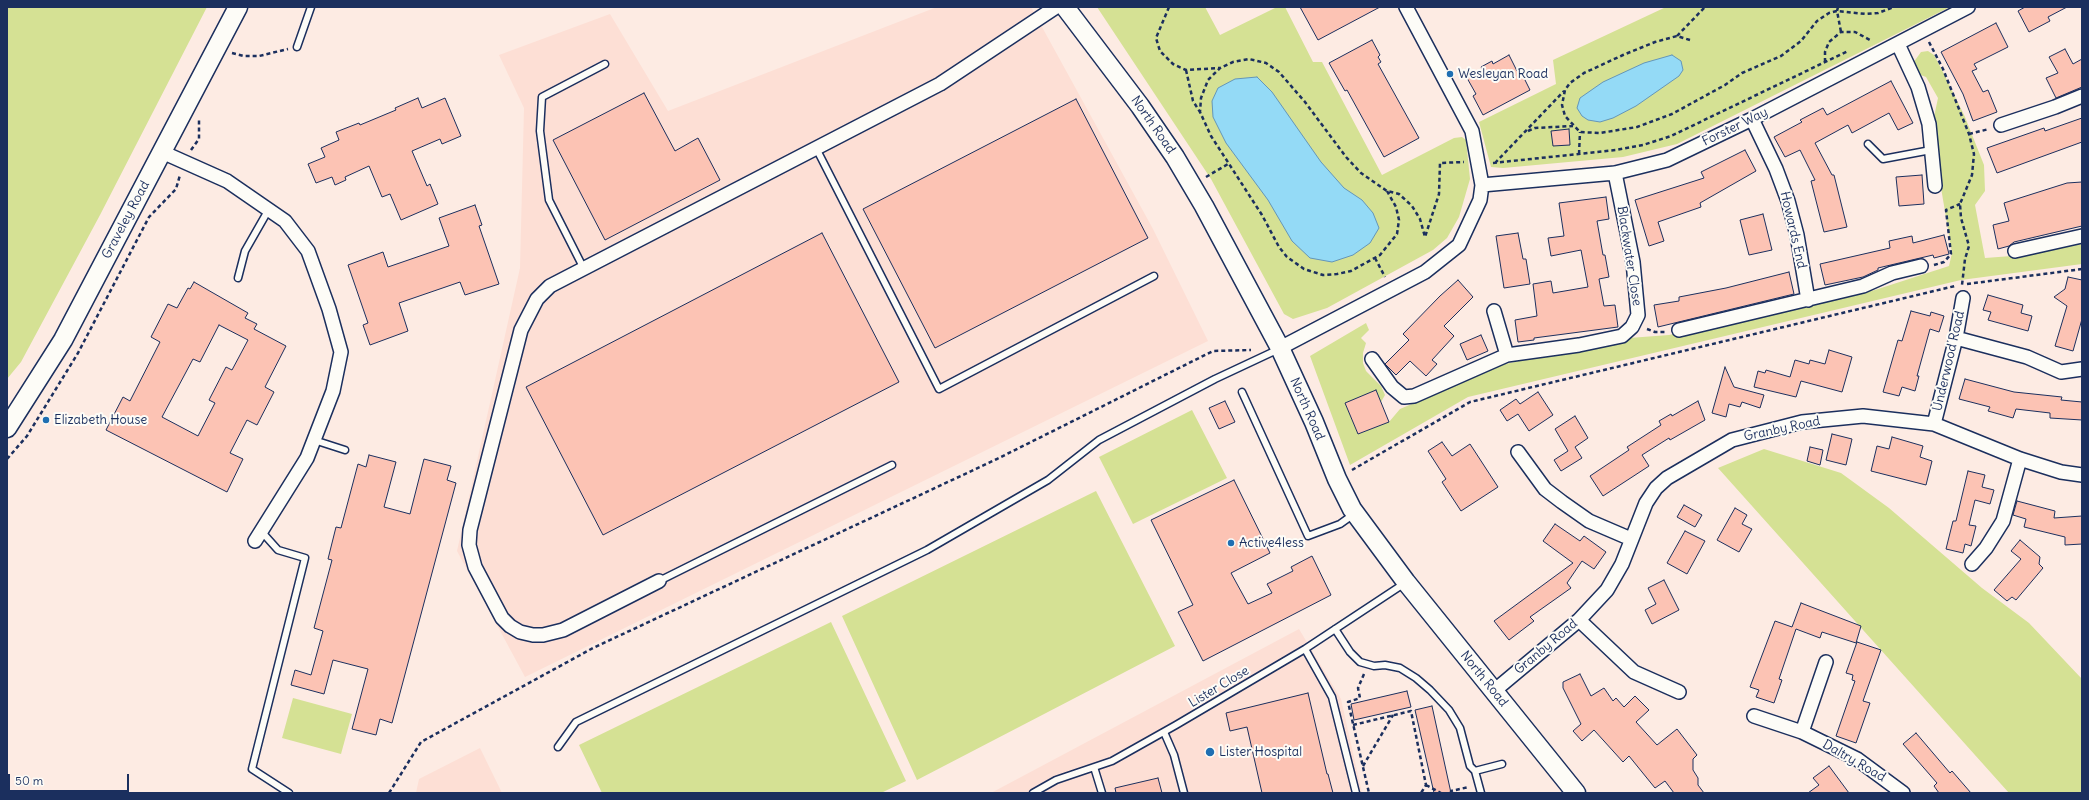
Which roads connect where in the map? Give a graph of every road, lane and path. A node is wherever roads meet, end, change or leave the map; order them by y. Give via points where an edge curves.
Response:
1 (238, 7) edge
2 (311, 7) edge
3 (1056, 7) edge
4 (1065, 7) edge
5 (1169, 7) edge
6 (1406, 7) edge
7 (1705, 7) edge
8 (1838, 7) edge
9 (1894, 7) edge
10 (1968, 7) edge
11 (1837, 11) junction
12 (1841, 32) junction
13 (1677, 36) junction
14 (1877, 37) dead end
15 (1935, 39) dead end
16 (1690, 40) dead end
17 (1870, 40) junction
18 (1864, 44) dead end
19 (1898, 44) junction
20 (297, 47) joint
21 (1851, 50) dead end
22 (229, 53) dead end
23 (1824, 62) junction
24 (605, 64) dead end
25 (1220, 68) junction
26 (1186, 70) junction
27 (1565, 90) junction
28 (2082, 96) edge
29 (1200, 112) junction
30 (1752, 119) junction
31 (2001, 125) joint
32 (1573, 126) junction
33 (1526, 131) junction
34 (1580, 132) junction
35 (1969, 134) junction
36 (1868, 144) dead end
37 (816, 148) junction
38 (1931, 150) junction
39 (162, 152) junction
40 (1579, 154) junction
41 (1477, 162) junction
42 (1495, 163) junction
43 (1228, 164) junction
44 (1615, 173) junction
45 (1482, 185) junction
46 (1192, 186) junction
47 (1935, 186) dead end
48 (1387, 191) junction
49 (1960, 204) junction
50 (268, 209) junction
51 (2082, 236) edge
52 (2015, 251) dead end
53 (1375, 258) junction
54 (1921, 266) joint
55 (584, 269) junction
56 (2082, 269) edge
57 (1154, 276) dead end
58 (238, 278) dead end
59 (1962, 284) junction
60 (1392, 288) junction
61 (1963, 298) dead end
62 (1808, 300) junction
63 (1494, 311) dead end
64 (1634, 322) junction
65 (1679, 330) joint
66 (1956, 338) junction
67 (1280, 348) junction
68 (1507, 355) junction
69 (1372, 358) dead end
70 (2082, 370) edge
71 (1242, 392) dead end
72 (1934, 424) junction
73 (7, 428) edge
74 (314, 440) junction
75 (345, 450) dead end
76 (1518, 452) dead end
77 (2020, 459) junction
78 (892, 466) dead end
79 (2082, 475) edge
80 (1336, 479) junction
81 (1355, 514) junction
82 (258, 536) joint
83 (1631, 539) junction
84 (1972, 564) dead end
85 (659, 581) joint
86 (1406, 582) junction
87 (1579, 620) junction
88 (1335, 629) junction
89 (1304, 649) junction
90 (1826, 662) dead end
91 (1368, 664) junction
92 (1494, 692) junction
93 (1679, 692) dead end
94 (1393, 715) junction
95 (1754, 716) dead end
96 (1353, 725) junction
97 (1164, 732) junction
98 (1802, 732) junction
99 (558, 747) dead end
100 (1502, 764) dead end
101 (1094, 766) junction
102 (1363, 767) junction
103 (1475, 771) junction
104 (1479, 784) junction
105 (1426, 785) junction
106 (289, 793) edge
107 (389, 793) edge
108 (1033, 793) edge
109 (1102, 793) edge
110 (1184, 793) edge
111 (1356, 793) edge
112 (1369, 793) edge
113 (1422, 793) edge
114 (1441, 793) edge
115 (1451, 793) edge
116 (1481, 793) edge
117 (1576, 793) edge
118 (1903, 793) edge

1 - 39 main road, Graveley Road
2 - 20 lane
3 - 37 street via 940,84
4 - 46 main road, North Road via 1140,106
5 - 26 path via 1156,42 1166,58
6 - 41 street via 1472,131
7 - 13 path
8 - 11 path
9 - 11 path via 1866,14
10 - 19 street, Forster Way
11 - 12 path
11 - 34 path via 1818,21 1801,41 1781,56 1742,73 1672,114 1621,130 1600,134
12 - 17 path via 1855,32
12 - 23 path via 1828,42
13 - 16 path
13 - 27 path via 1655,42 1599,65 1570,83
14 - 17 path
15 - 35 path via 1929,43 1943,69
17 - 18 path
19 - 30 street, Forster Way
19 - 38 street via 1918,87 1929,124
20 - 22 path via 259,56
21 - 23 path
23 - 40 path via 1671,136 1643,145
24 - 55 lane via 542,97 540,131 549,200
25 - 26 path
25 - 29 path via 1208,80 1201,98
25 - 48 path via 1249,59 1266,63 1279,72 1346,157 1361,173
26 - 29 path via 1194,101
27 - 32 path via 1562,105 1565,116
27 - 33 path
28 - 31 street
29 - 43 path
30 - 44 street, Forster Way via 1667,160
30 - 62 street, Howards End via 1788,201 1797,234
31 - 35 path
32 - 33 path via 1535,128
32 - 34 path
33 - 42 path
34 - 40 path
35 - 49 path via 1974,163
36 - 38 lane via 1883,159
37 - 55 street
37 - 57 lane via 939,389
38 - 47 street
39 - 50 street via 226,181
39 - 73 main road, Graveley Road via 63,340
40 - 42 path
41 - 42 path
41 - 45 street
41 - 48 path via 1440,163 1439,194 1425,237 1420,219 1412,206 1399,194
43 - 46 path
43 - 53 path via 1279,247 1287,257 1304,269 1324,275 1337,274 1351,271
44 - 45 street, Forster Way
44 - 64 street, Blackwater Close via 1633,262 1638,315
45 - 60 street via 1480,200 1459,245 1424,272
46 - 67 main road, North Road
48 - 53 path via 1398,211 1397,234 1389,247
49 - 54 path via 1946,210 1951,254 1944,262
49 - 59 path via 1969,246
50 - 58 lane via 245,251
50 - 74 street via 285,221 308,251 329,308 341,352 333,391
51 - 52 street
53 - 60 path
54 - 62 street via 1892,273 1863,286
55 - 85 street via 550,286 537,299 521,330 470,530 471,556 502,618 520,632 533,635 543,636 563,630
56 - 59 path
59 - 80 path via 1470,402
60 - 67 street
61 - 66 street, Underwood Road
62 - 65 street
63 - 68 street
64 - 65 path via 1655,332
64 - 68 street, Blackwater Close via 1622,336
66 - 70 street via 2034,360 2061,372
66 - 72 street, Underwood Road
67 - 80 main road, North Road via 1314,422
67 - 99 lane via 1099,440 1048,480 927,550 576,722
67 - 107 path via 1213,351 997,459 593,648 420,742
68 - 69 street, Blackwater Close via 1414,396 1404,396 1392,387
71 - 81 lane via 1308,536 1340,524
72 - 77 street, Granby Road
72 - 83 street, Granby Road via 1862,416 1802,422 1732,440 1667,478 1656,488 1646,503
74 - 75 lane
74 - 82 street via 307,458
76 - 83 street via 1545,489 1589,521
77 - 79 street, Granby Road via 2061,472
77 - 84 street via 2003,521
78 - 85 lane
80 - 81 main road, North Road
81 - 86 main road, North Road
82 - 106 lane via 278,550 305,558 252,769
83 - 87 street, Granby Road via 1622,564 1608,590
86 - 88 lane, Lister Close
86 - 92 main road, North Road
87 - 92 street, Granby Road
87 - 93 street via 1634,672
88 - 89 lane, Lister Close
88 - 91 lane via 1350,652 1360,662
89 - 97 lane, Lister Close
89 - 111 lane via 1332,697
90 - 98 street
91 - 96 path via 1358,688 1360,698 1348,702
91 - 103 lane via 1400,668 1430,690 1449,710 1460,728 1470,766
92 - 117 main road, North Road
94 - 96 path
94 - 102 path
94 - 105 path via 1411,711
95 - 98 street, Daltry Road
96 - 102 path
97 - 101 lane, Lister Close via 1112,761
97 - 110 lane via 1174,755
98 - 118 street, Daltry Road via 1857,759
100 - 103 lane
101 - 108 lane, Lister Close via 1056,780
101 - 109 lane
102 - 112 path
103 - 104 lane
104 - 115 path
104 - 116 lane
105 - 113 path
105 - 114 path

